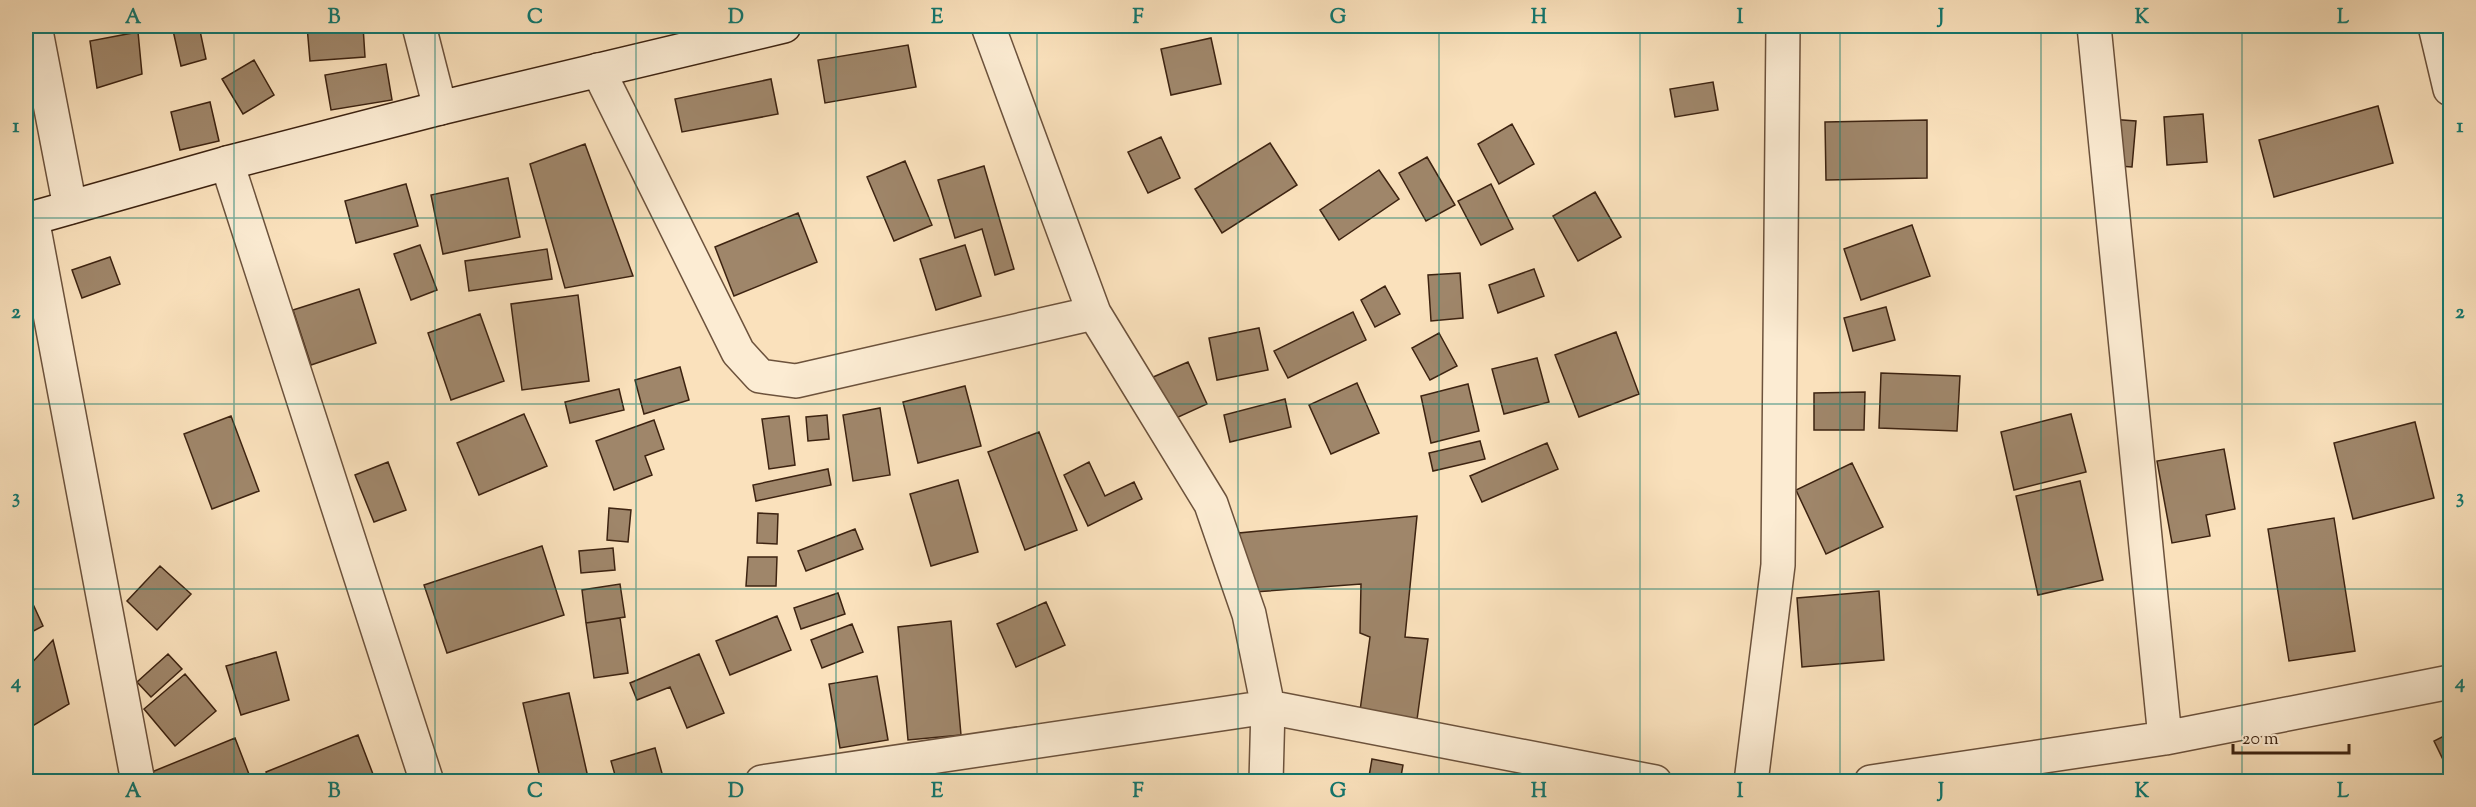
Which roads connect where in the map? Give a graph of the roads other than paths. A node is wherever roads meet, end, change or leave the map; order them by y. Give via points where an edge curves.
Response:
1 (35, 26) edge
2 (419, 26) edge
3 (784, 26) edge
4 (988, 26) edge
5 (1783, 26) edge
6 (2094, 26) edge
7 (2435, 26) edge
8 (598, 70) junction
9 (2451, 88) edge
10 (440, 108) junction
11 (227, 163) junction
12 (70, 207) junction
13 (29, 219) edge
14 (1094, 313) junction
15 (2451, 682) edge
16 (1268, 707) junction
17 (2165, 738) junction
18 (138, 782) edge
19 (427, 782) edge
20 (762, 782) edge
21 (1266, 782) edge
22 (1655, 782) edge
23 (1751, 782) edge
24 (1872, 782) edge

1 - 12 street
2 - 10 street
3 - 8 street
4 - 14 street
5 - 23 street via 1778,565
6 - 17 street
7 - 9 street
8 - 10 street
8 - 14 street via 738,352 760,376 796,381
10 - 11 street
11 - 12 street
11 - 19 street
12 - 13 street
13 - 18 street
14 - 16 street via 1211,504 1249,614
15 - 17 street
16 - 20 street
16 - 21 street
16 - 22 street
17 - 24 street

